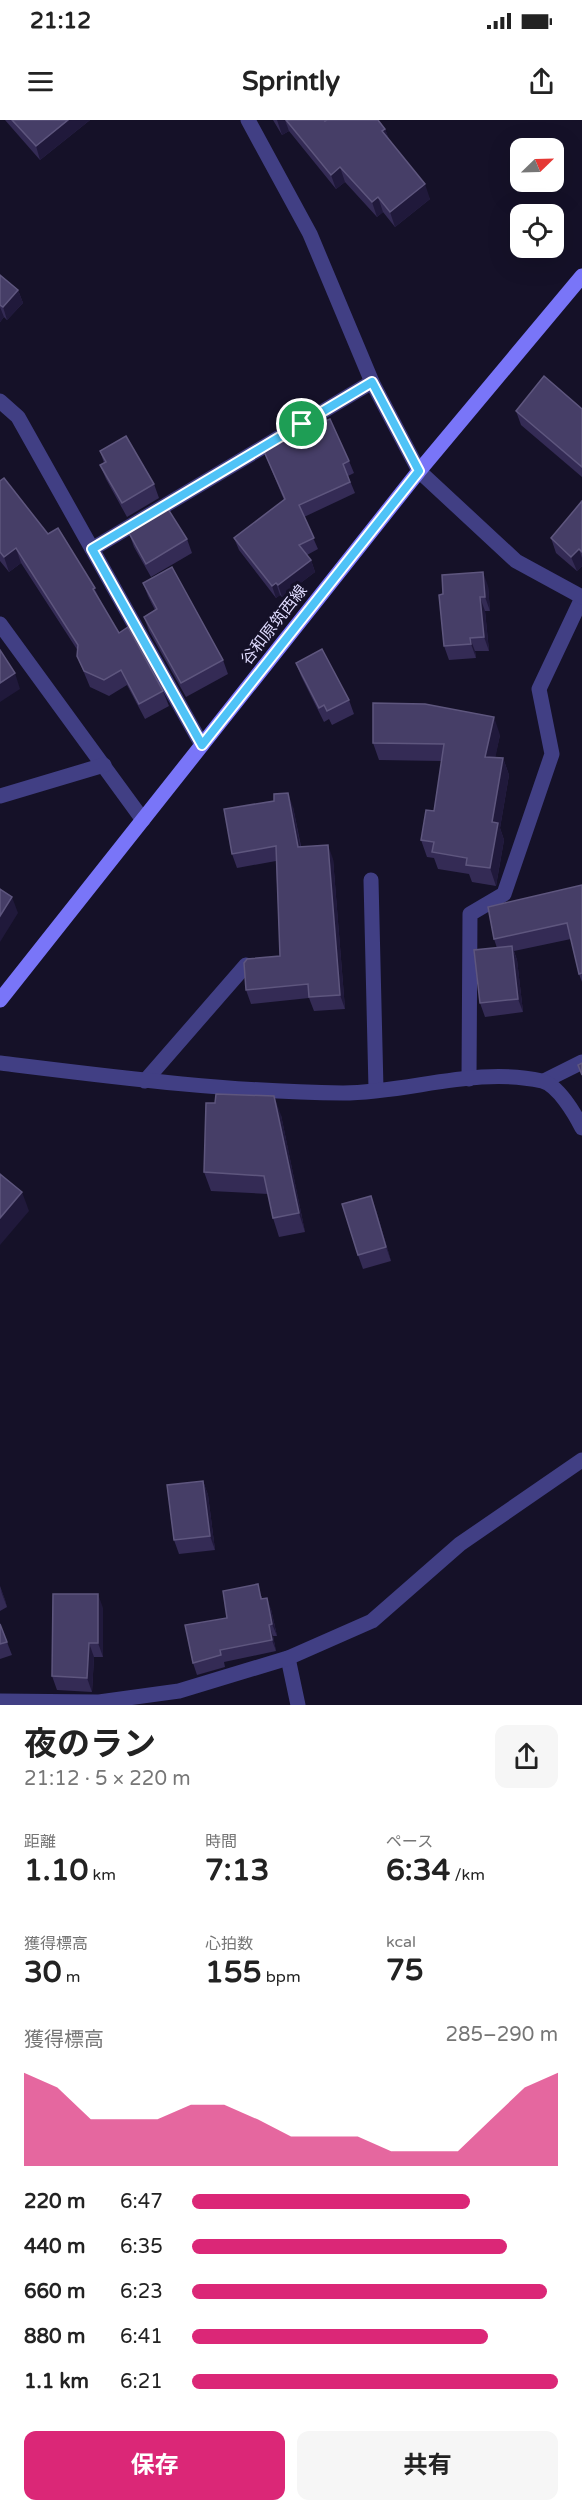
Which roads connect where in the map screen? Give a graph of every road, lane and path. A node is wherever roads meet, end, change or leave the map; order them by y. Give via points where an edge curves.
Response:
1 (248, 120) edge
2 (582, 276) edge
3 (372, 382) junction
4 (0, 401) edge
5 (419, 471) junction
6 (92, 549) junction
7 (582, 597) edge
8 (0, 624) edge
9 (202, 745) junction
10 (104, 765) junction
11 (0, 796) edge
12 (143, 820) junction
13 (372, 880) dead end
14 (246, 965) edge
15 (0, 1000) edge
16 (582, 1062) edge
17 (0, 1063) edge
18 (469, 1079) junction
19 (145, 1081) junction
20 (544, 1081) junction
21 (376, 1089) junction
22 (582, 1128) edge
23 (582, 1460) edge
24 (288, 1658) junction
25 (0, 1701) edge
26 (298, 1705) edge

1 - 3 street via 310,234
2 - 5 main road, 谷和原筑西線
3 - 5 street
3 - 6 street
4 - 6 street via 18,417
5 - 7 street via 516,561
5 - 9 main road, 谷和原筑西線
6 - 9 street
7 - 18 street via 539,689 552,754 504,894 470,914
8 - 10 street
9 - 12 main road, 谷和原筑西線
10 - 11 street
10 - 12 street
12 - 15 main road, 谷和原筑西線
13 - 21 street
14 - 19 street
16 - 20 street
17 - 19 street
18 - 20 street via 499,1076
18 - 21 street
19 - 21 street via 345,1093
20 - 22 street via 570,1105
23 - 24 street via 460,1544 372,1621
24 - 25 street via 179,1691 99,1702
24 - 26 street

